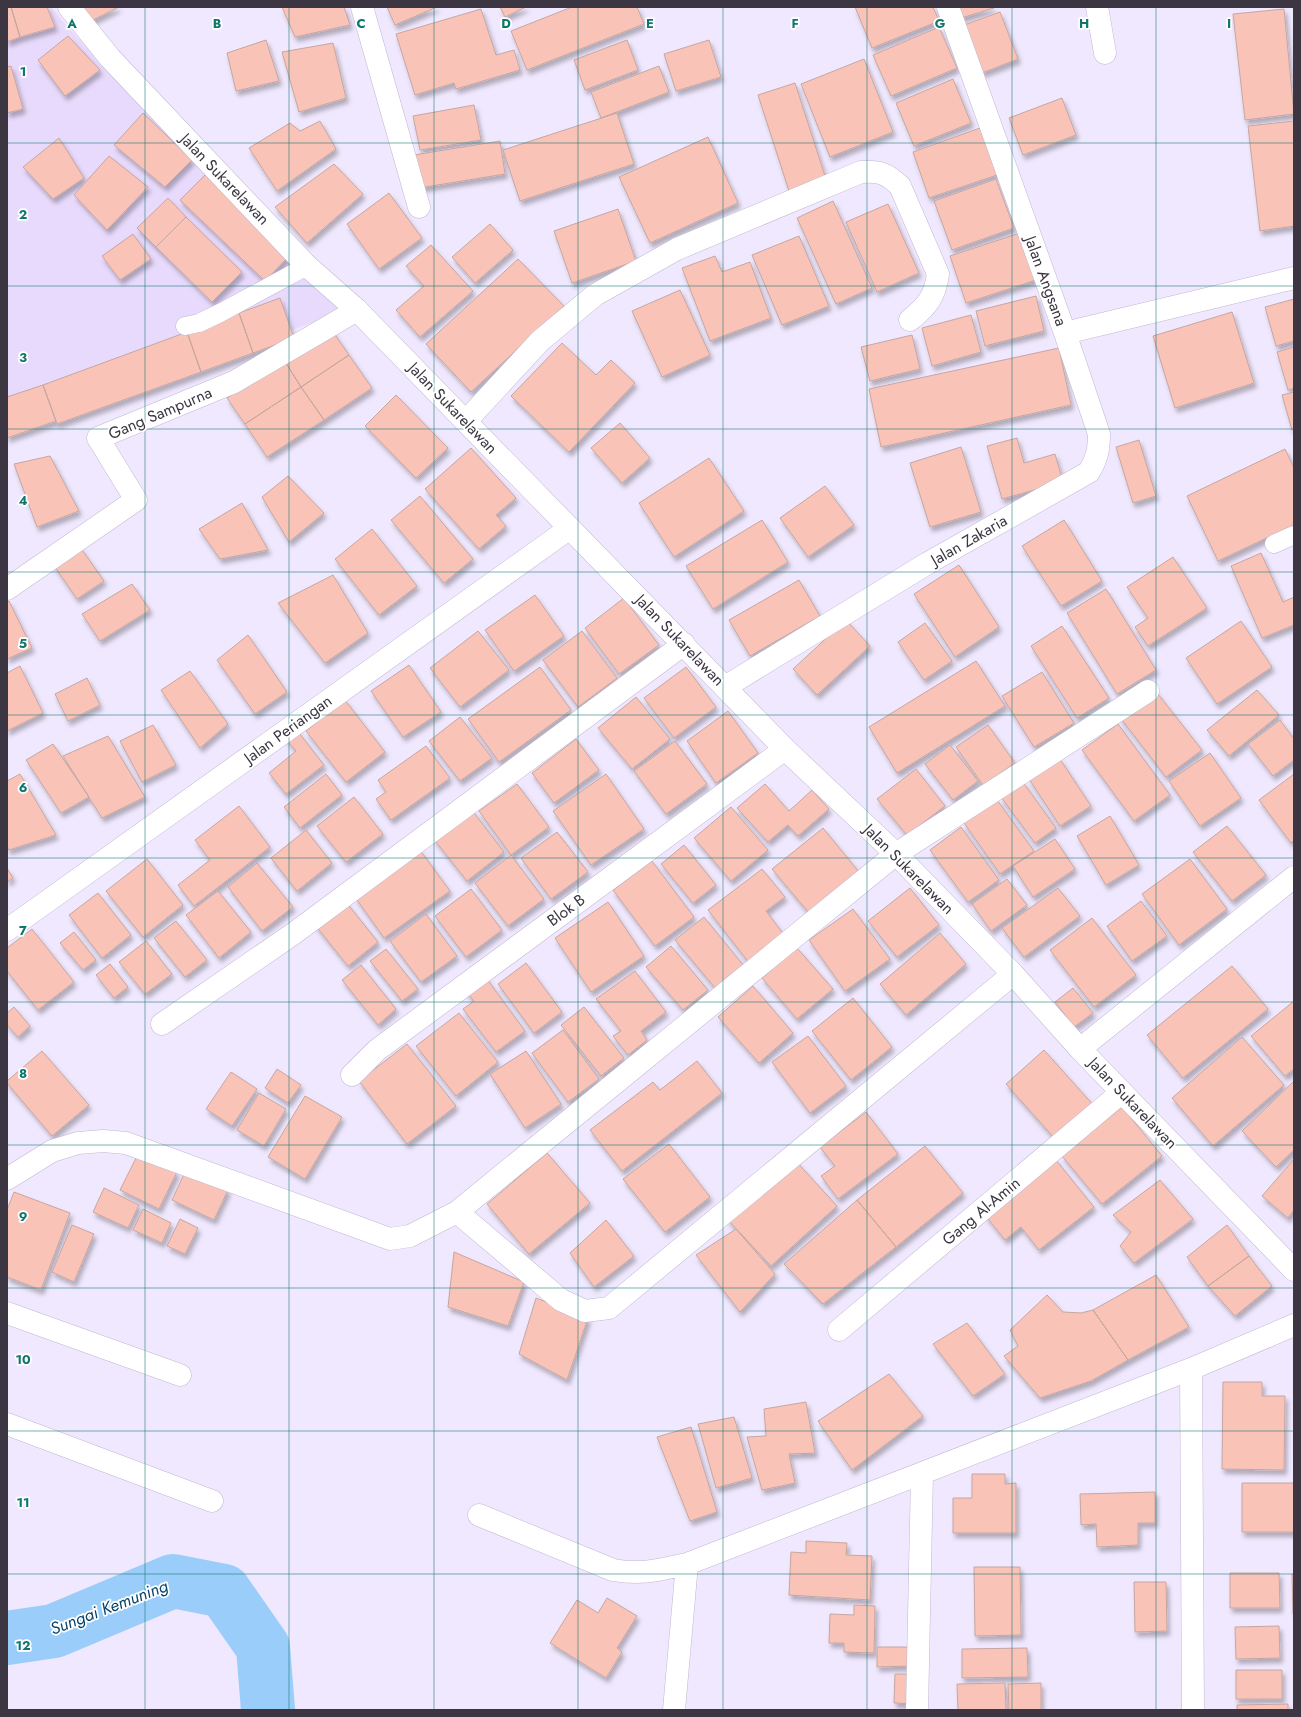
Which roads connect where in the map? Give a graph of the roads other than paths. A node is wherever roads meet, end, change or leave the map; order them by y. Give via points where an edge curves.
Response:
1 (69, 7) edge
2 (362, 7) edge
3 (948, 7) edge
4 (1097, 7) edge
5 (1105, 53) dead end
6 (418, 208) dead end
7 (307, 266) junction
8 (1294, 278) edge
9 (357, 310) junction
10 (910, 320) dead end
11 (185, 326) dead end
12 (1065, 333) junction
13 (466, 421) junction
14 (570, 528) junction
15 (1294, 535) edge
16 (1274, 544) dead end
17 (7, 589) edge
18 (684, 644) junction
19 (725, 687) junction
20 (1148, 691) dead end
21 (785, 749) junction
22 (896, 854) junction
23 (1294, 877) edge
24 (7, 930) edge
25 (1013, 974) junction
26 (162, 1024) dead end
27 (1080, 1049) junction
28 (352, 1076) dead end
29 (1122, 1092) junction
30 (7, 1178) edge
31 (457, 1212) junction
32 (1294, 1270) edge
33 (7, 1313) edge
34 (1294, 1325) edge
35 (839, 1330) dead end
36 (1191, 1369) junction
37 (180, 1375) dead end
38 (7, 1424) edge
39 (922, 1474) junction
40 (212, 1501) dead end
41 (479, 1515) dead end
42 (687, 1564) junction
43 (674, 1710) edge
44 (917, 1710) edge
45 (1194, 1710) edge

1 - 7 street, Jalan Sukarelawan via 110,58
2 - 6 street
3 - 12 street, Jalan Angsana
4 - 5 street
7 - 9 street, Jalan Sukarelawan
7 - 11 lane via 220,314
8 - 12 street, Jalan Angsana
9 - 13 street, Jalan Sukarelawan
9 - 17 street, Gang Sampurna via 234,382 98,438 136,500
10 - 13 street via 932,297 937,286 938,274 900,186 890,176 877,171 861,172 677,249 595,295 540,341
12 - 19 street, Jalan Zakaria via 1099,434 1098,454 1089,472 928,564
13 - 14 street, Jalan Sukarelawan
14 - 18 street, Jalan Sukarelawan
14 - 24 street, Jalan Periangan
15 - 16 lane
18 - 19 street, Jalan Sukarelawan
18 - 26 street via 293,934
19 - 21 street, Jalan Sukarelawan
20 - 22 street
21 - 22 street, Jalan Sukarelawan
21 - 28 street, Blok B via 376,1050
22 - 25 street, Jalan Sukarelawan
22 - 31 street
23 - 27 street
25 - 27 street, Jalan Sukarelawan
25 - 31 street via 609,1308 585,1310 561,1300
27 - 29 street, Jalan Sukarelawan
29 - 32 street, Jalan Sukarelawan
29 - 35 street, Gang Al-Amin
30 - 31 street via 52,1150 78,1143 103,1141 126,1143 390,1239 410,1236
33 - 37 street
34 - 36 street
36 - 39 street
36 - 45 street
38 - 40 street
39 - 42 street
39 - 44 street
41 - 42 street via 613,1570 649,1573
42 - 43 street

